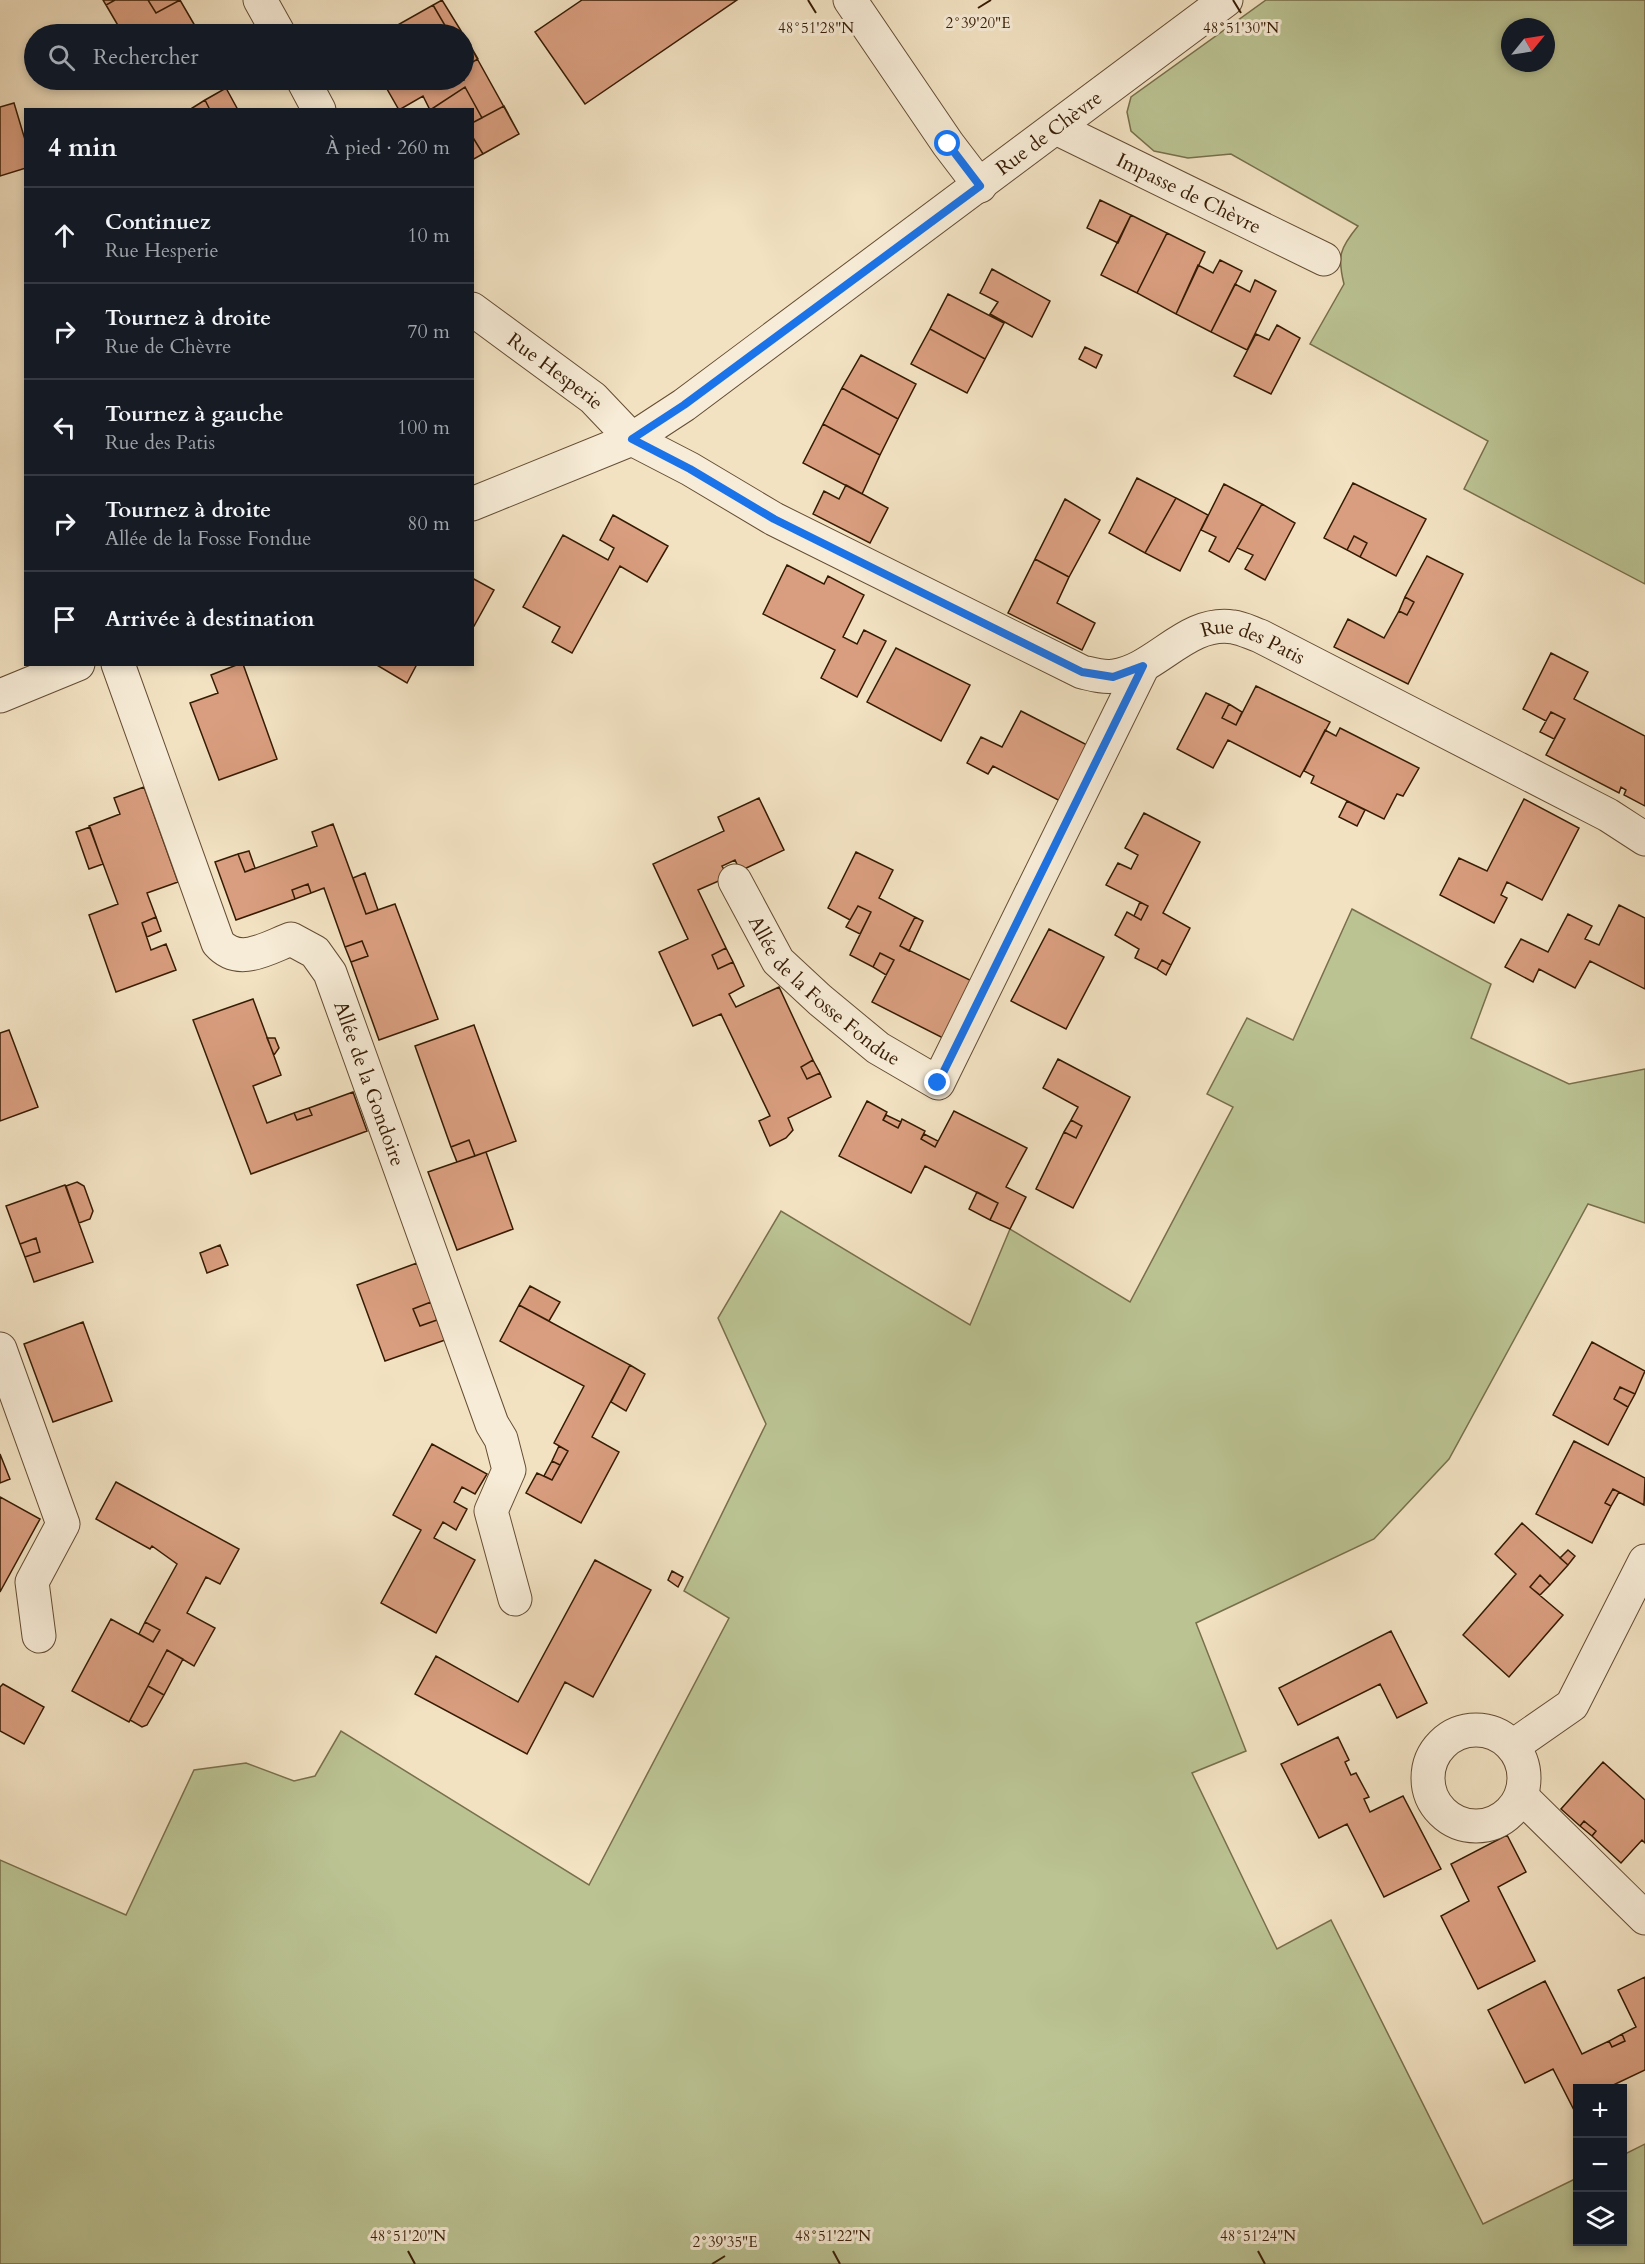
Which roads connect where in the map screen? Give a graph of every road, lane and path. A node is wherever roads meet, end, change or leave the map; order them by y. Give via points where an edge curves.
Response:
1 (260, 0) edge
2 (850, 0) edge
3 (1226, 0) edge
4 (273, 24) edge
5 (308, 90) edge
6 (318, 108) edge
7 (1056, 128) junction
8 (980, 186) junction
9 (1324, 259) dead end
10 (474, 310) edge
11 (632, 439) junction
12 (474, 503) edge
13 (73, 666) edge
14 (119, 666) edge
15 (1143, 666) junction
16 (0, 696) edge
17 (1645, 839) edge
18 (735, 881) dead end
19 (0, 1349) edge
20 (1645, 1561) edge
21 (515, 1599) dead end
22 (39, 1636) dead end
23 (1513, 1746) junction
24 (1521, 1796) junction
25 (1645, 1918) edge

1 - 4 street
2 - 8 street
3 - 7 street, Rue de Chèvre
5 - 6 street
7 - 8 street, Rue de Chèvre
7 - 9 street, Impasse de Chèvre
8 - 11 street, Rue de Chèvre via 684,405
10 - 11 street, Rue Hesperie via 593,399
11 - 12 street, Rue de Chèvre
11 - 15 street, Rue des Patis via 774,519 1082,672 1113,677
13 - 16 street
14 - 21 street, Allée de la Gondoire via 218,943 243,957 291,939 315,952 330,973 492,1424 507,1456 509,1470 491,1511
15 - 17 street, Rue des Patis via 1191,635 1215,627 1233,627 1260,636 1608,815
15 - 18 street, Allée de la Fosse Fondue via 938,1083 878,1048 778,961
19 - 22 street via 63,1524 32,1582
20 - 23 street via 1572,1705
23 - 24 street via 1524,1770
23 - 24 street via 1486,1731 1455,1735 1442,1743 1433,1756 1428,1787 1443,1814 1472,1827 1502,1820
24 - 25 street

